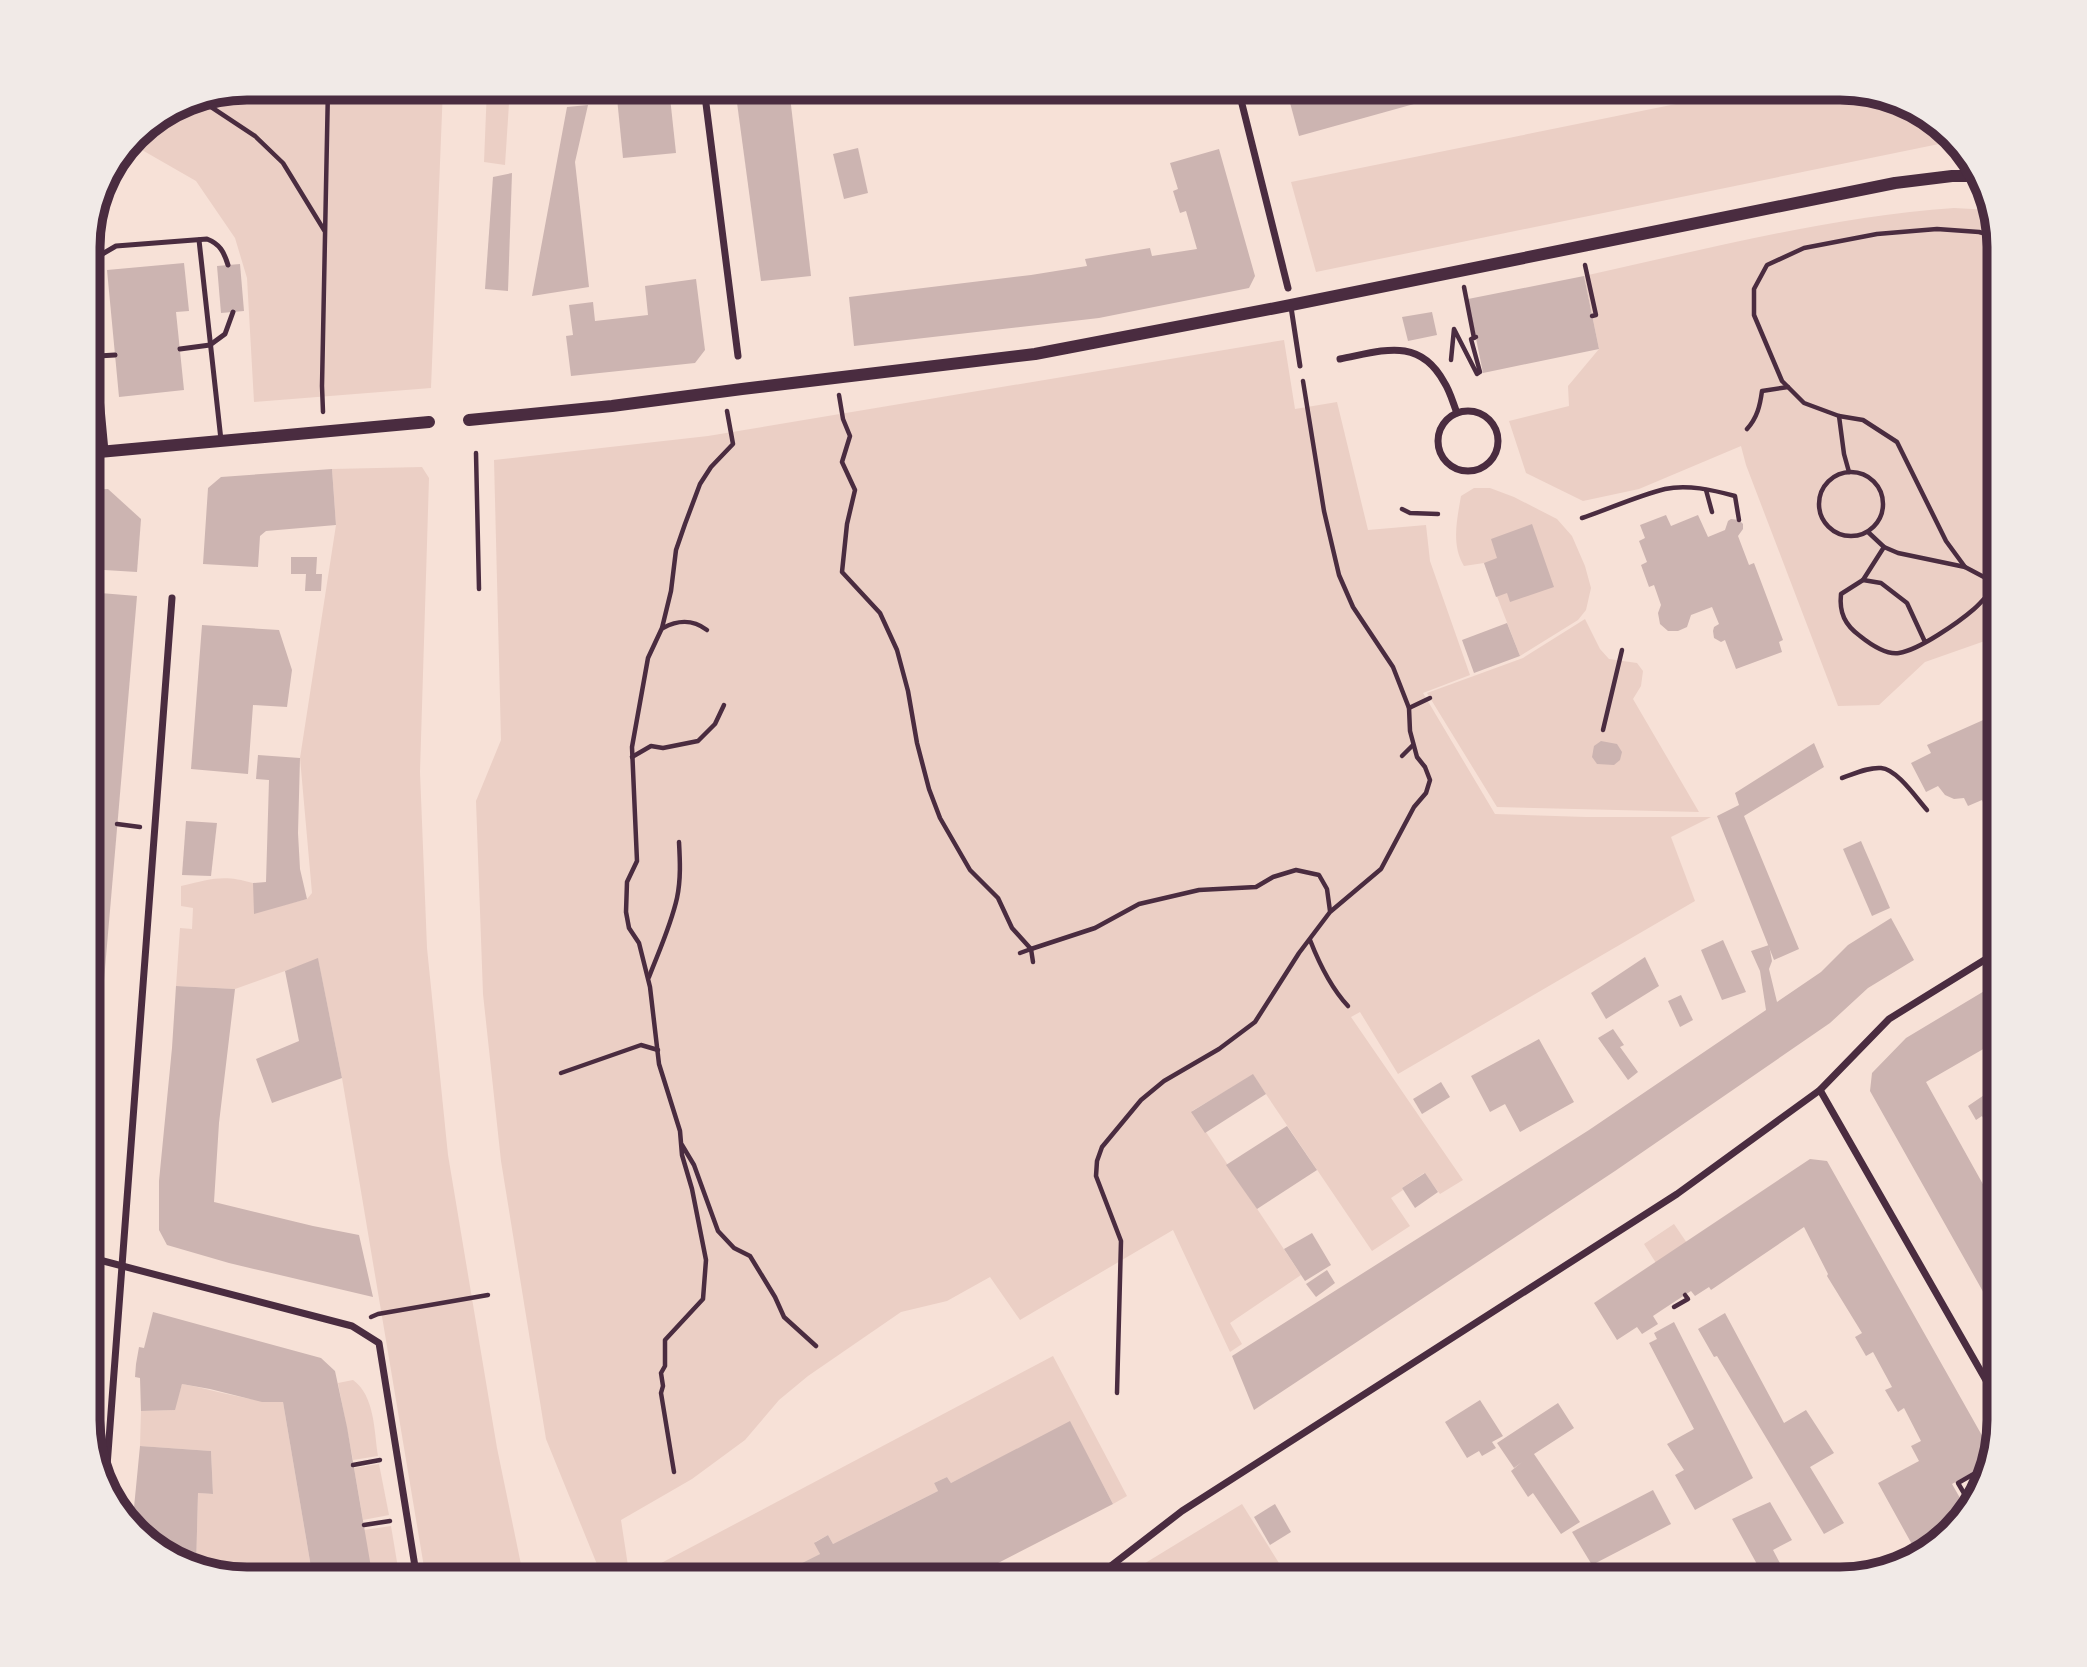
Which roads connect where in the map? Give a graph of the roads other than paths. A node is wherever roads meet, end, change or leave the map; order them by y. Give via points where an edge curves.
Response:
1 (706, 100) edge
2 (1241, 100) edge
3 (1969, 176) edge
4 (199, 240) junction
5 (100, 255) edge
6 (228, 265) dead end
7 (1288, 288) dead end
8 (1291, 305) junction
9 (233, 312) dead end
10 (210, 345) junction
11 (180, 349) dead end
12 (115, 355) dead end
13 (100, 356) edge
14 (738, 356) dead end
15 (1340, 359) dead end
16 (1300, 366) road end
17 (100, 380) edge
18 (1457, 413) junction
19 (469, 420) dead end
20 (429, 422) dead end
21 (221, 440) junction
22 (106, 451) junction
23 (100, 452) edge
24 (172, 598) dead end
25 (1987, 959) edge
26 (1820, 1090) junction
27 (100, 1260) edge
28 (121, 1265) junction
29 (1987, 1380) edge
30 (107, 1465) edge
31 (415, 1567) edge
32 (1111, 1567) edge

1 - 14 street
2 - 7 street
3 - 8 street via 1895,183
4 - 5 lane via 117,246
4 - 6 lane via 216,243
4 - 10 lane
8 - 16 lane
8 - 19 street via 1035,354
9 - 10 lane via 225,334
10 - 11 lane
10 - 21 lane
12 - 13 lane
15 - 18 street via 1399,349 1423,356 1444,380
17 - 22 lane
18 - 18 street via 1443,424 1438,450 1449,465 1476,470 1496,451 1497,432 1476,412
20 - 21 street
21 - 22 street
22 - 23 street
24 - 28 street
25 - 26 street via 1889,1019
26 - 29 street
26 - 32 street via 1677,1194 1182,1511
27 - 28 street
28 - 30 street
28 - 31 street via 352,1326 379,1343

